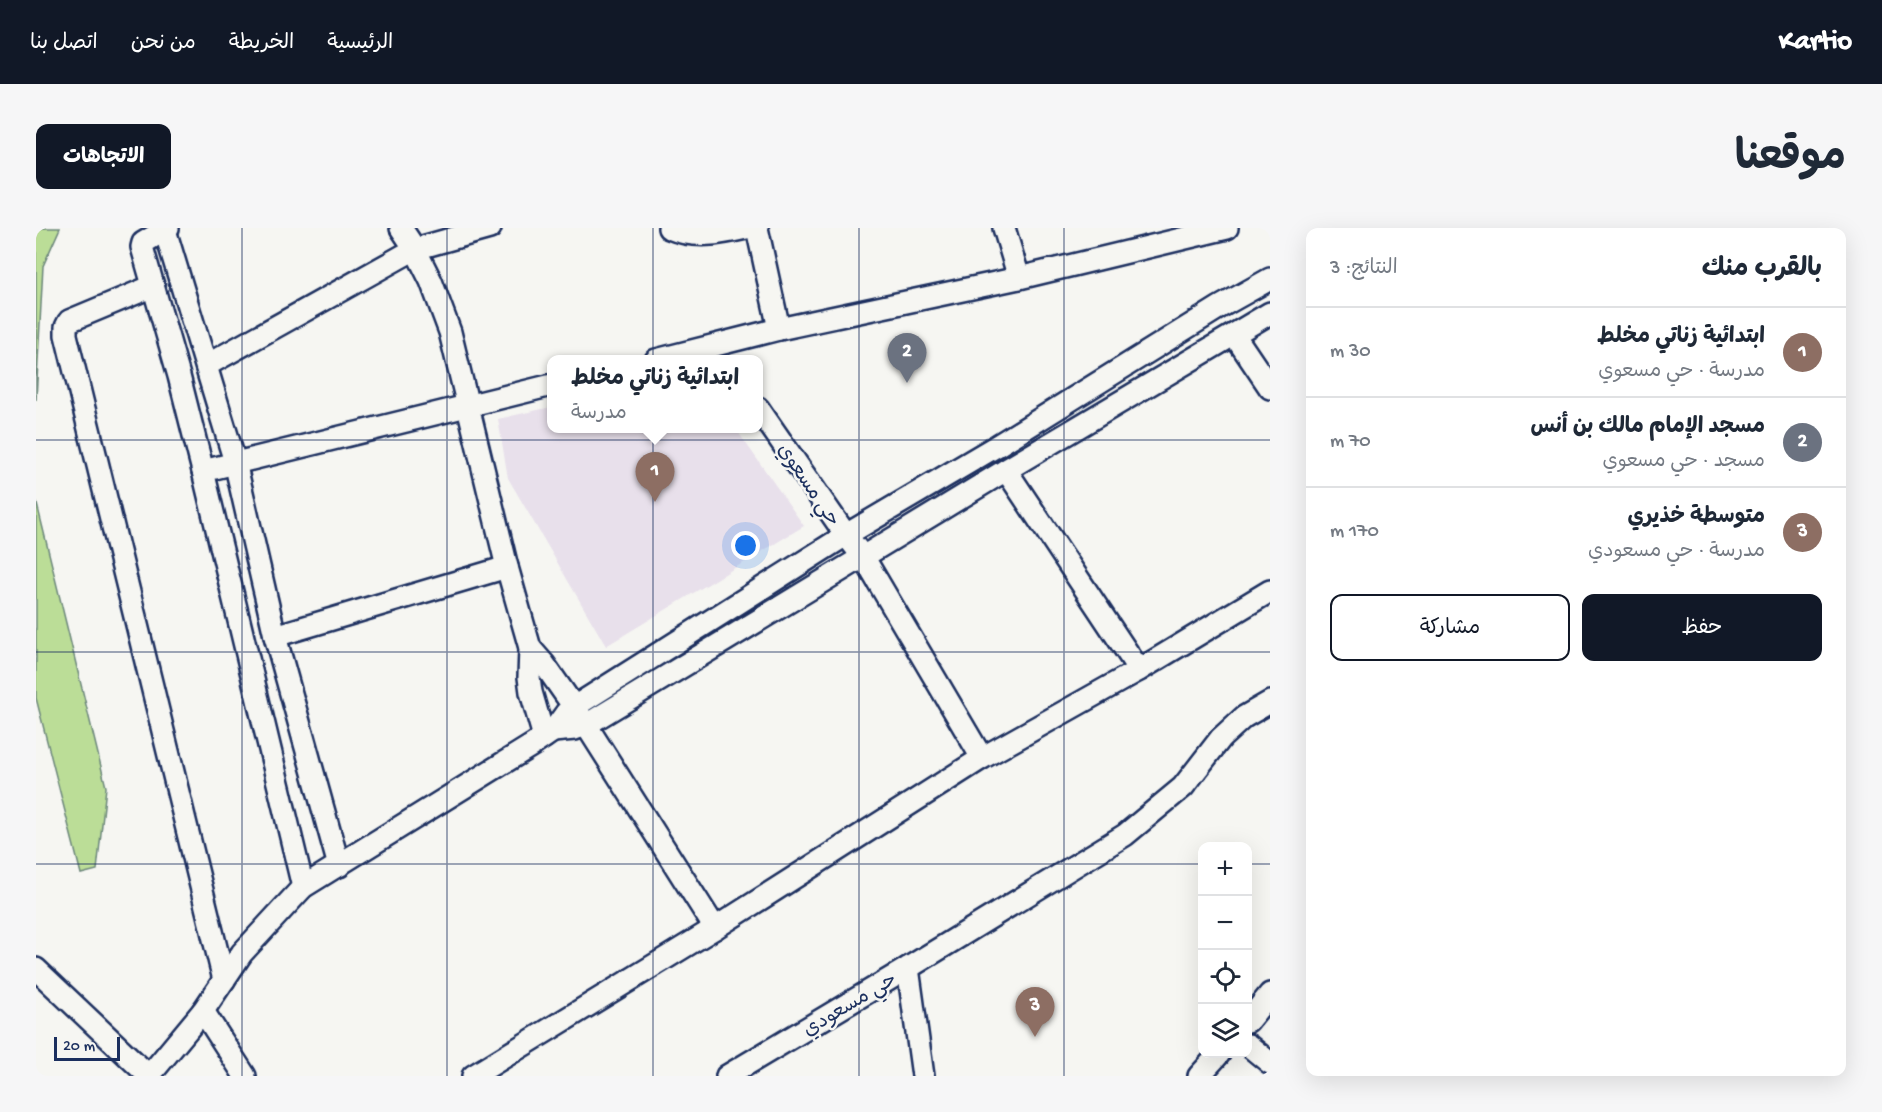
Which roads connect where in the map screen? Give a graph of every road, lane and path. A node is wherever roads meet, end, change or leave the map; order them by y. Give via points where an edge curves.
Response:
1 (401, 228) edge
2 (490, 228) edge
3 (669, 228) edge
4 (746, 228) edge
5 (757, 228) edge
6 (1005, 228) edge
7 (1227, 228) edge
8 (167, 229) edge
9 (1190, 233) edge
10 (415, 249) junction
11 (1019, 278) junction
12 (1270, 279) edge
13 (153, 286) junction
14 (1270, 313) edge
15 (779, 329) junction
16 (1235, 336) junction
17 (720, 352) edge
18 (696, 355) edge
19 (207, 365) junction
20 (547, 386) edge
21 (1270, 388) edge
22 (468, 405) junction
23 (763, 414) edge
24 (235, 462) junction
25 (1006, 470) junction
26 (203, 471) junction
27 (846, 535) junction
28 (864, 558) junction
29 (507, 567) junction
30 (1270, 591) edge
31 (275, 636) junction
32 (530, 648) junction
33 (1139, 670) junction
34 (1270, 702) edge
35 (573, 707) junction
36 (586, 725) junction
37 (548, 734) junction
38 (982, 758) junction
39 (339, 866) junction
40 (303, 887) junction
41 (715, 928) junction
42 (908, 968) junction
43 (39, 978) edge
44 (224, 980) junction
45 (1270, 994) edge
46 (203, 1011) junction
47 (1252, 1016) edge
48 (1252, 1047) edge
49 (1215, 1058) edge
50 (1270, 1063) edge
51 (149, 1076) edge
52 (245, 1076) edge
53 (473, 1076) edge
54 (727, 1076) edge
55 (923, 1076) edge
56 (1199, 1076) edge

1 - 10 street
2 - 10 street
3 - 4 street via 700,236
5 - 15 street
6 - 11 street
7 - 9 street
8 - 13 street via 142,245
8 - 19 street
9 - 11 street
10 - 19 street
10 - 22 street via 450,332
11 - 15 street
12 - 27 street
13 - 26 street
13 - 44 street via 69,321 66,335
14 - 16 street
15 - 17 street
16 - 21 street
16 - 25 street
17 - 18 street
19 - 24 street
20 - 22 street
22 - 24 street
22 - 29 street
23 - 27 street, حي مسعوي
24 - 26 street
24 - 31 street
25 - 28 street
25 - 33 street
26 - 40 street
27 - 28 street, حي مسعوي
27 - 35 street
28 - 36 street
28 - 38 street, حي مسعوي
29 - 31 street
29 - 32 street
30 - 33 street
31 - 39 street
32 - 35 street
32 - 37 street via 531,692
33 - 38 street
34 - 42 street via 1244,717 1221,738 1183,787 1125,835
35 - 36 street
35 - 37 street
36 - 37 street
36 - 41 street
37 - 39 street
38 - 41 street
39 - 40 street
40 - 44 street via 242,953
41 - 53 street
42 - 54 street, حي مسعودي
42 - 55 street, حي مسعودي
43 - 51 street
44 - 46 street
45 - 47 street
46 - 51 street
46 - 52 street
48 - 50 street
49 - 56 street

